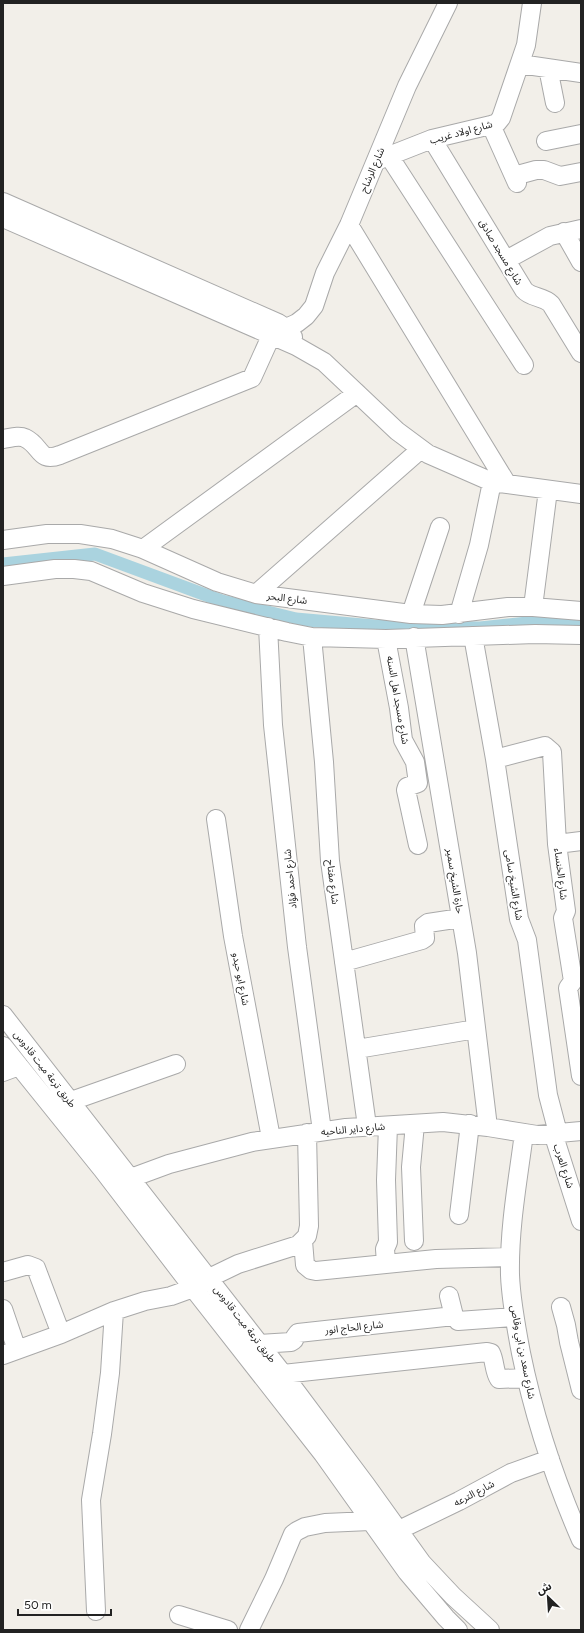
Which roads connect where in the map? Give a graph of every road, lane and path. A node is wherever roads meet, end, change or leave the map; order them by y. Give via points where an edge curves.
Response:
1 (448, 3) edge
2 (532, 3) edge
3 (520, 64) junction
4 (548, 68) junction
5 (581, 73) edge
6 (555, 103) dead end
7 (491, 125) junction
8 (581, 134) edge
9 (432, 139) junction
10 (546, 141) dead end
11 (382, 159) junction
12 (581, 172) edge
13 (3, 202) edge
14 (3, 218) edge
15 (349, 225) junction
16 (581, 229) edge
17 (564, 232) junction
18 (506, 260) junction
19 (581, 262) edge
20 (279, 332) junction
21 (581, 353) edge
22 (524, 365) dead end
23 (357, 393) junction
24 (3, 439) edge
25 (421, 449) junction
26 (500, 483) junction
27 (548, 490) junction
28 (581, 494) edge
29 (440, 527) dead end
30 (3, 540) edge
31 (143, 548) junction
32 (3, 576) edge
33 (256, 594) junction
34 (533, 607) junction
35 (411, 614) junction
36 (459, 614) junction
37 (574, 623) edge
38 (268, 627) junction
39 (473, 636) junction
40 (312, 637) junction
41 (414, 637) junction
42 (386, 639) junction
43 (495, 758) junction
44 (216, 819) dead end
45 (581, 841) edge
46 (557, 844) junction
47 (418, 845) dead end
48 (461, 918) junction
49 (344, 962) junction
50 (576, 985) edge
51 (3, 1015) edge
52 (476, 1029) junction
53 (3, 1046) edge
54 (357, 1048) junction
55 (176, 1064) dead end
56 (11, 1069) edge
57 (581, 1072) edge
58 (581, 1076) edge
59 (71, 1101) junction
60 (53, 1108) junction
61 (415, 1124) junction
62 (470, 1124) junction
63 (367, 1126) junction
64 (388, 1126) junction
65 (488, 1127) junction
66 (581, 1131) edge
67 (314, 1132) junction
68 (524, 1133) junction
69 (555, 1133) junction
70 (271, 1138) junction
71 (109, 1165) junction
72 (130, 1178) junction
73 (459, 1215) dead end
74 (581, 1221) edge
75 (303, 1241) junction
76 (414, 1241) dead end
77 (510, 1257) junction
78 (386, 1263) junction
79 (3, 1272) edge
80 (209, 1278) junction
81 (193, 1288) junction
82 (449, 1296) dead end
83 (561, 1307) dead end
84 (3, 1309) edge
85 (114, 1311) junction
86 (454, 1316) junction
87 (514, 1317) junction
88 (574, 1326) edge
89 (61, 1334) junction
90 (259, 1344) junction
91 (10, 1352) edge
92 (283, 1374) junction
93 (526, 1378) junction
94 (581, 1390) edge
95 (550, 1459) junction
96 (378, 1516) junction
97 (399, 1530) junction
98 (581, 1540) edge
99 (96, 1611) dead end
100 (179, 1615) dead end
101 (228, 1630) edge
102 (249, 1630) edge
103 (458, 1630) edge
104 (490, 1630) edge

1 - 11 street, شارع الرشاح via 413,74
2 - 3 street, شارع اولاد غريب via 526,45
3 - 4 street
3 - 7 street, شارع اولاد غريب via 501,118
4 - 5 street
4 - 6 street
7 - 9 street, شارع اولاد غريب
7 - 12 street via 516,179 536,170 560,176
8 - 10 street
9 - 11 street, شارع اولاد غريب
9 - 18 street, شارع مسجد صادق
11 - 15 street, شارع الرشاح
11 - 22 street
13 - 20 street via 278,323
14 - 20 street
15 - 20 street, شارع الرشاح via 325,273 314,306 302,320
15 - 26 street
16 - 17 street
17 - 18 street via 543,239
17 - 19 street
18 - 21 street, شارع مسجد صادق via 527,294 544,299 550,304
20 - 23 street via 296,346 324,362
20 - 24 street via 252,378 60,455 51,458 43,456 37,446 24,438
23 - 25 street via 397,431
23 - 31 street
25 - 26 street
25 - 33 street
26 - 27 street
26 - 36 street via 478,545
27 - 28 street
27 - 34 street
29 - 35 street
30 - 31 street, شارع البحر via 47,534 80,534 112,539
31 - 33 street, شارع البحر via 217,582
32 - 38 street, شارع البحر via 55,569 74,568 91,571 143,593 193,609
33 - 35 street, شارع البحر
34 - 36 street, شارع البحر via 508,607
34 - 37 street, شارع البحر
35 - 36 street, شارع البحر
37 - 39 street, شارع البحر via 535,634
38 - 40 street, شارع البحر
38 - 67 street, شارع احمد فؤاد via 273,725
39 - 41 street, شارع البحر
39 - 43 street, شارع الشيخ سامى
40 - 42 street, شارع البحر
40 - 49 street, شارع مفتاح via 330,861
41 - 42 street, شارع البحر
41 - 48 street, حارة الشيخ سمير
42 - 47 street, شارع مسجد اهل السنه via 403,740 416,767 418,783 407,787 406,790
43 - 46 street, شارع الخنساء via 545,746 550,749
43 - 69 street, شارع الشيخ سامى via 519,919 527,940
44 - 70 street, شارع ابو حيدو via 233,936
45 - 46 street
46 - 50 street, شارع الخنساء via 566,911 563,918
48 - 49 street via 424,926 424,939
48 - 52 street, حارة الشيخ سمير
49 - 54 street, شارع مفتاح
50 - 57 street, شارع الخنساء via 568,988
51 - 59 street, طريق ترعة ميت قادوس
52 - 54 street
52 - 65 street, حارة الشيخ سمير
53 - 56 street, طريق ترعة ميت قادوس
54 - 63 street, شارع مفتاح
55 - 59 street
56 - 60 street, طريق ترعة ميت قادوس
57 - 58 street, شارع الخنساء
59 - 60 street
59 - 71 street, طريق ترعة ميت قادوس
60 - 71 street, طريق ترعة ميت قادوس
61 - 62 street, شارع داير الناحيه
61 - 64 street, شارع داير الناحيه
61 - 76 street via 411,1167
62 - 65 street, شارع داير الناحيه
62 - 73 street
63 - 64 street, شارع داير الناحيه
63 - 67 street, شارع داير الناحيه
64 - 78 street
65 - 68 street, شارع داير الناحيه
66 - 69 street, شارع داير الناحيه
67 - 70 street, شارع داير الناحيه
67 - 75 street, شارع احمد فؤاد via 309,1226
68 - 69 street, شارع داير الناحيه
68 - 77 street, شارع سعد بن ابي وقاص
69 - 74 street, شارع العرب
70 - 72 street, شارع داير الناحيه via 201,1155
71 - 72 street, طريق ترعة ميت قادوس
71 - 81 street, طريق ترعة ميت قادوس
72 - 80 street, طريق ترعة ميت قادوس
75 - 78 street via 305,1265 311,1270
75 - 80 street via 281,1252 238,1264
77 - 78 street
77 - 87 street, شارع سعد بن ابي وقاص
79 - 89 street via 28,1265 36,1268
80 - 81 street
80 - 90 street, طريق ترعة ميت قادوس
81 - 85 street
81 - 96 street, طريق ترعة ميت قادوس via 324,1454
82 - 86 street
83 - 88 street
84 - 91 street
85 - 89 street
85 - 99 street via 110,1373 91,1500
86 - 87 street, شارع الحاج انور via 462,1322
86 - 90 street, شارع الحاج انور via 298,1333 291,1342
87 - 93 street, شارع سعد بن ابي وقاص
88 - 94 street
89 - 91 street
90 - 92 street, طريق ترعة ميت قادوس
92 - 93 street via 487,1352 491,1353 499,1379
92 - 96 street, طريق ترعة ميت قادوس
93 - 95 street, شارع سعد بن ابي وقاص
95 - 97 street, شارع الترعه via 511,1473
95 - 98 street, شارع سعد بن ابي وقاص
96 - 97 street, طريق ترعة ميت قادوس
96 - 102 street via 297,1530
96 - 103 street, طريق ترعة ميت قادوس via 407,1572
97 - 104 street, طريق ترعة ميت قادوس via 422,1563 447,1591
100 - 101 street

